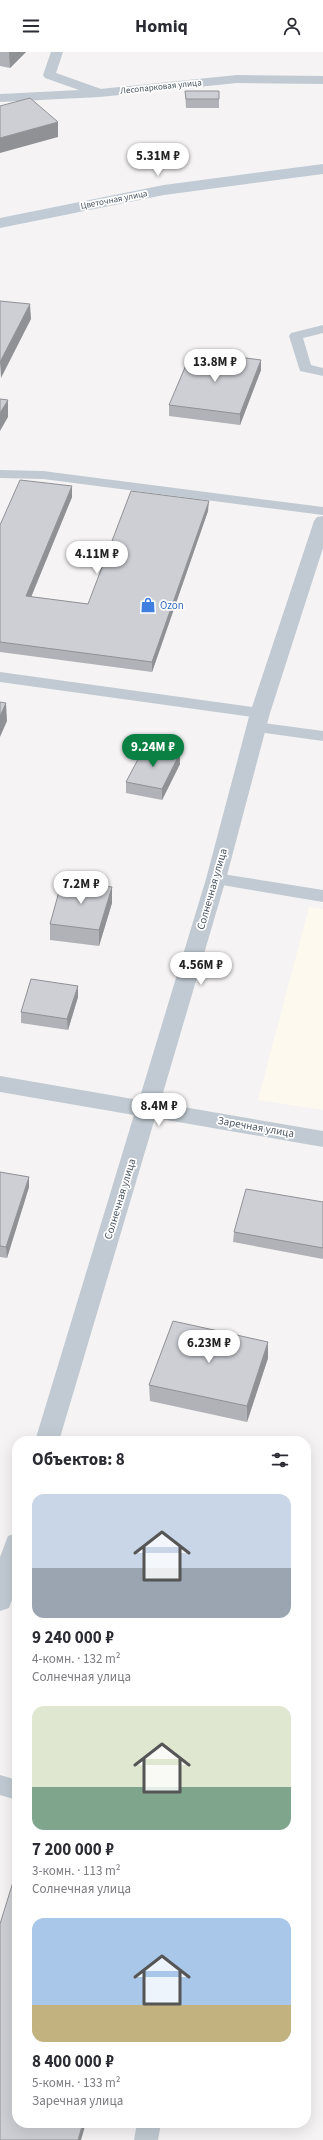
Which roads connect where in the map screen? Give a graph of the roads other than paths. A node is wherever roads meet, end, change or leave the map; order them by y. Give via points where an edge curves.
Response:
1 (57, 52) edge
2 (323, 80) edge
3 (100, 93) junction
4 (0, 98) edge
5 (323, 168) edge
6 (0, 223) edge
7 (323, 329) edge
8 (323, 372) edge
9 (0, 474) edge
10 (323, 511) edge
11 (323, 521) edge
12 (0, 677) edge
13 (258, 720) junction
14 (323, 736) edge
15 (216, 879) junction
16 (323, 896) edge
17 (0, 1084) edge
18 (147, 1108) junction
19 (323, 1139) edge
20 (49, 1436) edge
21 (12, 1560) edge
22 (0, 1600) edge
23 (0, 1785) edge
24 (12, 1789) edge
25 (148, 2128) edge
26 (146, 2140) edge

1 - 3 lane via 49,74
2 - 3 street, Лесопарковая улица via 237,79
3 - 4 street, Лесопарковая улица
5 - 6 main road, Цветочная улица via 164,190
7 - 8 lane via 296,336 305,368
9 - 10 lane via 43,475
11 - 13 street, Солнечная улица
12 - 13 lane
13 - 14 lane
13 - 15 street, Солнечная улица
15 - 16 lane
15 - 18 street, Солнечная улица
17 - 18 street, Заречная улица
18 - 19 street, Заречная улица
18 - 20 street, Солнечная улица
21 - 22 street
23 - 24 lane
25 - 26 lane

